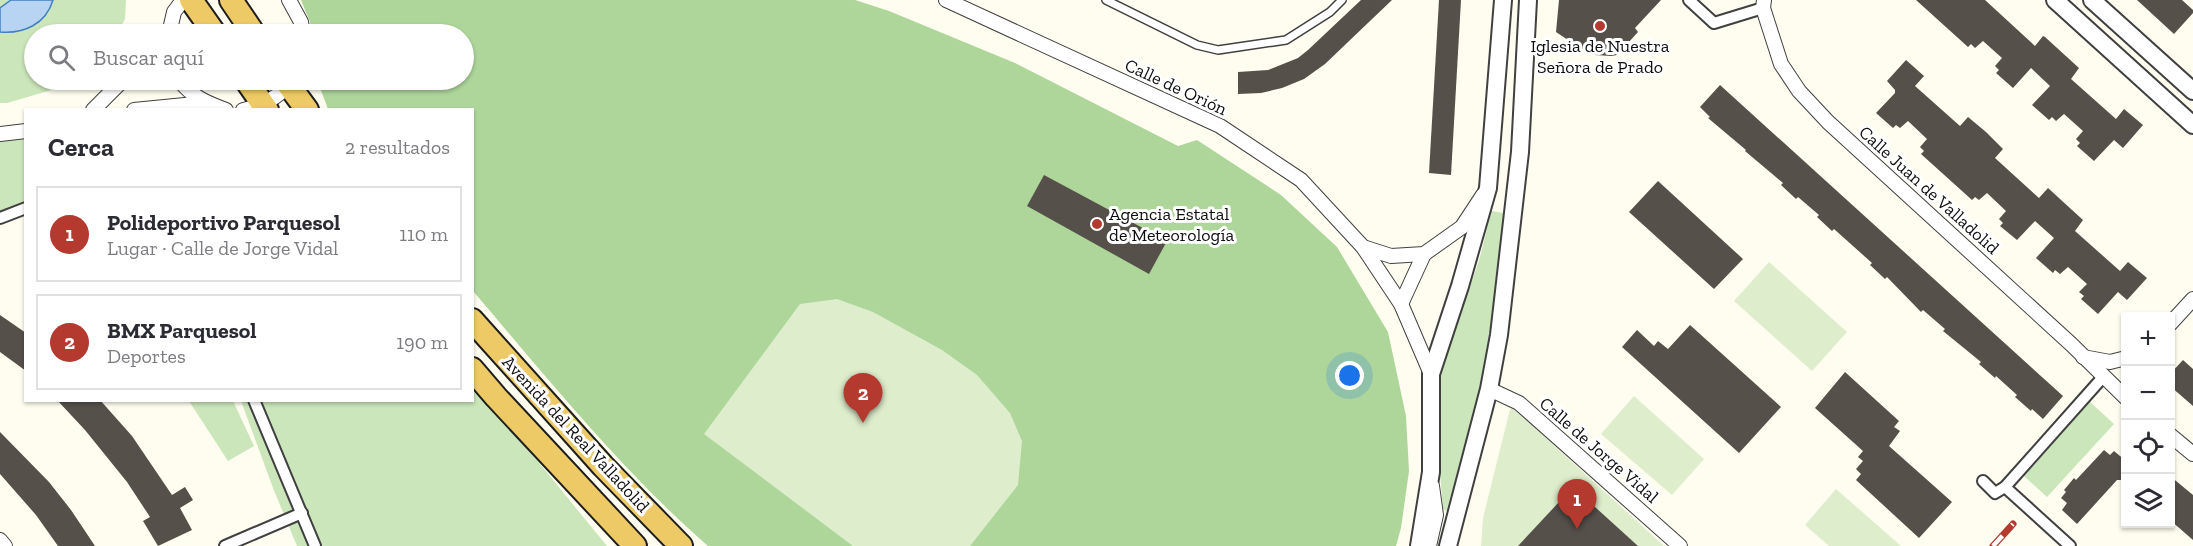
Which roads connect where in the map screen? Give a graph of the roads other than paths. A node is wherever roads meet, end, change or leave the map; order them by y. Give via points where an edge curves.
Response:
1 (183, 0) edge
2 (191, 0) edge
3 (231, 0) edge
4 (289, 0) edge
5 (946, 0) edge
6 (1106, 0) edge
7 (1342, 0) edge
8 (1503, 0) edge
9 (1528, 0) edge
10 (1689, 0) edge
11 (2055, 0) edge
12 (2092, 0) edge
13 (1763, 4) edge
14 (170, 24) edge
15 (208, 24) edge
16 (247, 24) edge
17 (301, 24) edge
18 (113, 90) edge
19 (188, 90) edge
20 (250, 90) edge
21 (282, 90) edge
22 (294, 90) edge
23 (2193, 91) edge
24 (205, 103) junction
25 (95, 108) edge
26 (154, 108) edge
27 (220, 108) edge
28 (258, 108) edge
29 (306, 108) edge
30 (2193, 125) edge
31 (24, 131) edge
32 (0, 134) edge
33 (1488, 188) junction
34 (24, 209) edge
35 (0, 218) edge
36 (1363, 247) junction
37 (1424, 254) junction
38 (2193, 299) edge
39 (1401, 304) junction
40 (2175, 319) edge
41 (474, 322) edge
42 (2083, 357) junction
43 (2121, 359) edge
44 (474, 371) edge
45 (1431, 374) junction
46 (2103, 377) junction
47 (1489, 388) junction
48 (2121, 393) edge
49 (255, 402) edge
50 (2175, 438) edge
51 (2193, 454) edge
52 (1431, 472) junction
53 (1983, 481) dead end
54 (2005, 487) junction
55 (302, 513) junction
56 (0, 540) edge
57 (1453, 541) edge
58 (5, 546) edge
59 (225, 546) edge
60 (315, 546) edge
61 (635, 546) edge
62 (681, 546) edge
63 (1419, 546) edge
64 (1429, 546) edge
65 (1680, 546) edge
66 (2070, 546) edge

1 - 14 street
2 - 15 highway
3 - 16 highway
4 - 17 street
5 - 36 street, Calle de Orión via 1220,126 1301,180
6 - 7 lane via 1197,45 1218,50 1286,40
8 - 33 street
9 - 47 street via 1513,229
10 - 13 street, Calle Juan de Valladolid via 1714,23
11 - 30 street
12 - 23 street
13 - 42 street, Calle Juan de Valladolid via 1781,64 1798,91
18 - 25 street
19 - 24 street
20 - 28 highway
21 - 28 street
22 - 29 highway
24 - 26 street
24 - 27 street
31 - 32 street
33 - 37 street via 1462,227
33 - 45 street
34 - 35 street
36 - 37 street, Calle de Orión via 1391,256
36 - 39 street, Calle de Orión
37 - 39 street
38 - 40 street
39 - 45 street, Calle de Orión
41 - 62 highway, Avenida del Real Valladolid
42 - 43 street via 2110,362
42 - 46 street, Calle Juan de Valladolid
44 - 61 highway, Avenida del Real Valladolid
45 - 52 street
46 - 48 street, Calle Juan de Valladolid
46 - 54 street
47 - 57 street
47 - 65 street, Calle de Jorge Vidal via 1519,403
49 - 55 street
50 - 51 street
52 - 63 street
52 - 64 street via 1436,515
53 - 54 street via 1995,493
54 - 66 street
55 - 59 street
55 - 60 street
56 - 58 street

